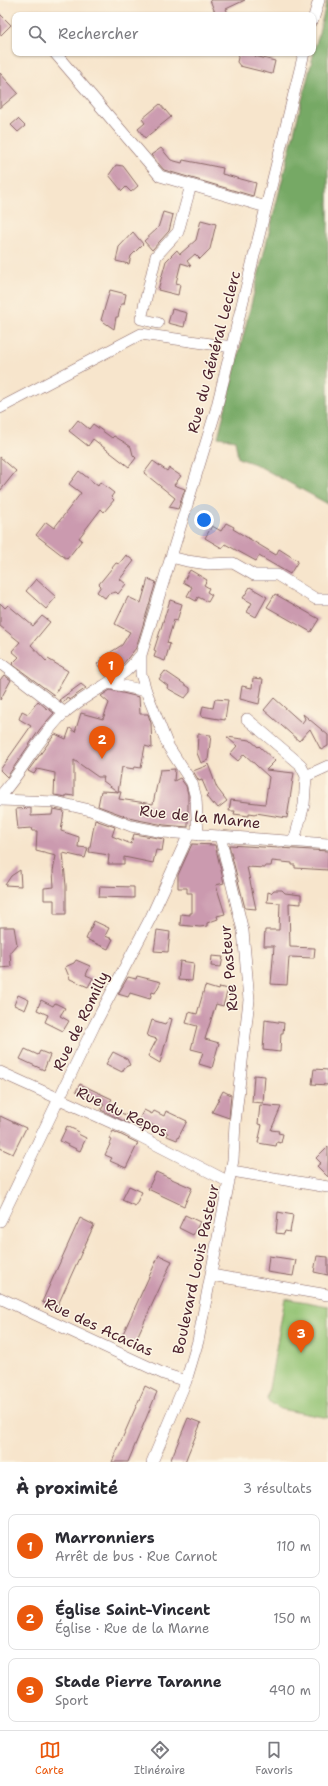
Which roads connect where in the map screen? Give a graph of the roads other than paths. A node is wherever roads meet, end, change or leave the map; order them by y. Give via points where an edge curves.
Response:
1 (318, 0) edge
2 (315, 12) edge
3 (58, 56) edge
4 (303, 56) edge
5 (191, 185) junction
6 (266, 207) junction
7 (158, 323) dead end
8 (232, 347) junction
9 (0, 408) edge
10 (171, 557) junction
11 (328, 599) edge
12 (141, 655) junction
13 (0, 663) edge
14 (109, 683) junction
15 (146, 691) junction
16 (65, 713) junction
17 (247, 719) dead end
18 (328, 766) edge
19 (306, 776) junction
20 (0, 796) edge
21 (0, 800) edge
22 (193, 834) junction
23 (220, 836) junction
24 (294, 841) junction
25 (328, 844) edge
26 (0, 1072) edge
27 (59, 1099) junction
28 (230, 1177) junction
29 (328, 1187) edge
30 (0, 1221) edge
31 (211, 1275) junction
32 (328, 1295) edge
33 (0, 1298) edge
34 (186, 1381) junction
35 (152, 1462) edge

1 - 2 street
3 - 5 street via 160,176
4 - 6 street, Rue du Général Leclerc
5 - 6 street
5 - 7 street via 178,232 156,256 141,319
6 - 8 street, Rue du Général Leclerc
8 - 9 street via 141,334
8 - 10 street, Rue du Général Leclerc via 216,410
10 - 11 street via 208,564 233,563 254,575 277,575 316,599
10 - 12 street, Rue du Général Leclerc
12 - 14 street via 128,670
12 - 15 street via 141,674
13 - 16 street
14 - 15 street
14 - 16 street
15 - 22 street via 168,746 192,784 196,798
16 - 20 street
17 - 19 street via 300,764
18 - 19 street
19 - 24 street via 304,805
21 - 22 street, Rue de la Marne via 56,802 90,810 131,826
22 - 23 street, Rue de la Marne
22 - 27 street, Rue de Romilly
23 - 24 street, Rue de la Marne
23 - 28 street, Rue Pasteur via 243,931 249,1000
24 - 25 street, Rue de la Marne
26 - 27 street, Rue du Repos
27 - 28 street, Rue du Repos
27 - 30 street, Rue de Romilly
28 - 29 street, Rue du Repos
28 - 31 street, Boulevard Louis Pasteur
31 - 32 street
31 - 34 street, Boulevard Louis Pasteur via 198,1341
33 - 34 street, Rue des Acacias via 164,1374
34 - 35 street, Boulevard Louis Pasteur

